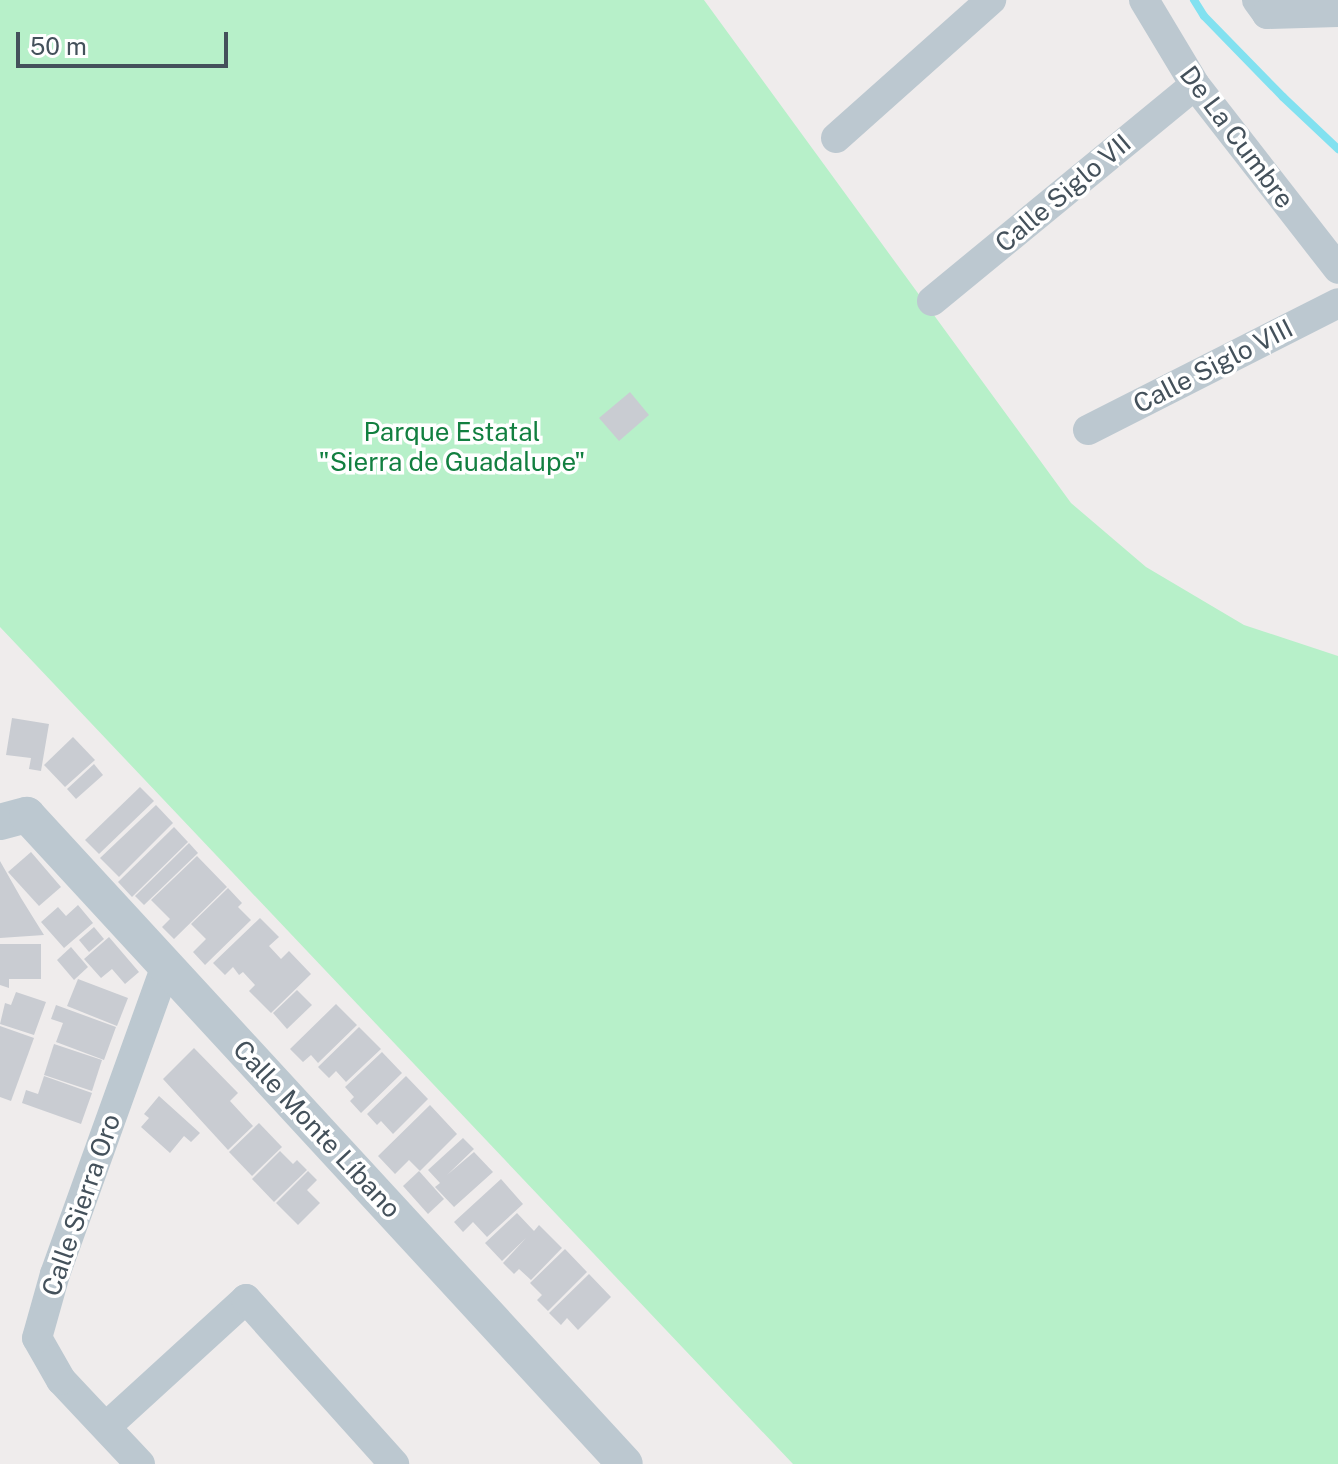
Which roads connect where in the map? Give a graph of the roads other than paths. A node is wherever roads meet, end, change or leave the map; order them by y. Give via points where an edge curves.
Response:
1 (991, 0) edge
2 (1144, 0) edge
3 (1257, 0) edge
4 (1338, 12) edge
5 (1195, 85) junction
6 (836, 138) dead end
7 (1338, 269) edge
8 (932, 301) dead end
9 (1338, 303) edge
10 (1088, 430) dead end
11 (0, 822) edge
12 (166, 966) junction
13 (107, 1426) junction
14 (140, 1464) edge
15 (394, 1464) edge
16 (625, 1464) edge

1 - 6 street
2 - 5 street, De La Cumbre
3 - 4 street via 1267,14
5 - 7 street, De La Cumbre
5 - 8 street, Calle Siglo VII
9 - 10 street, Calle Siglo VIII
11 - 12 street, Calle Monte Líbano via 27,815
12 - 13 street, Calle Sierra Oro via 37,1338 61,1380
12 - 16 street, Calle Monte Líbano
13 - 14 street, Calle Sierra Oro
13 - 15 street via 246,1299

